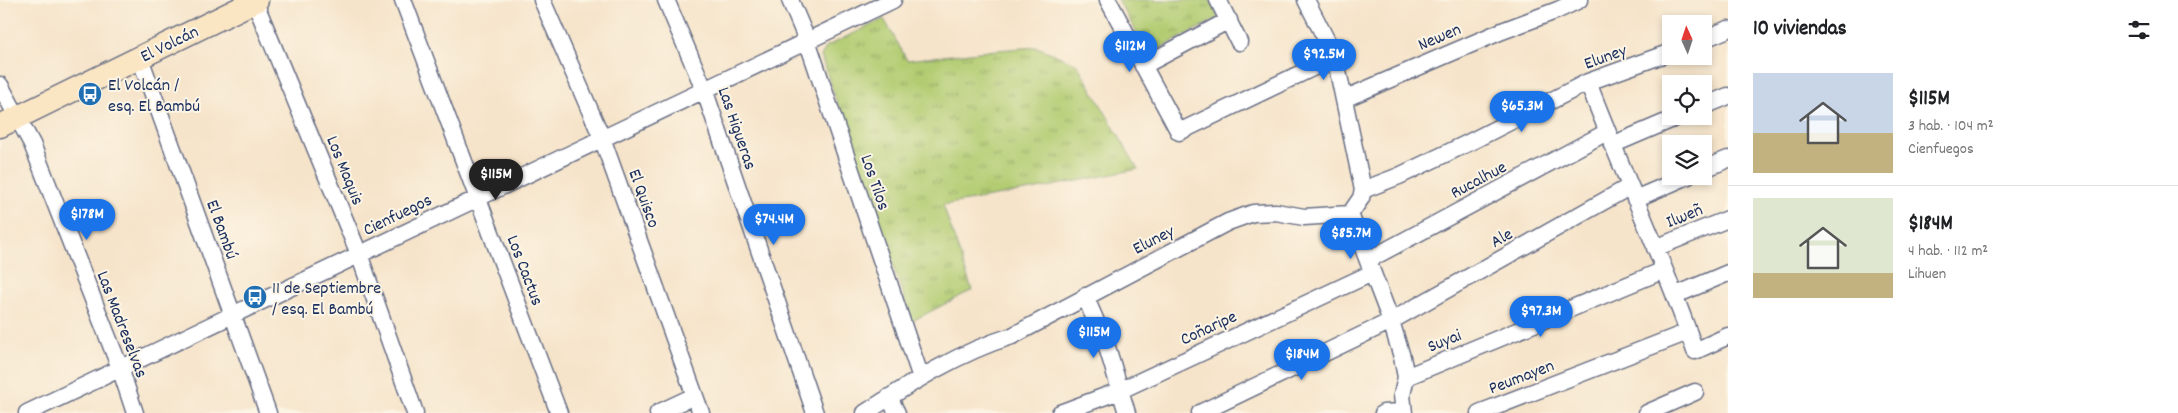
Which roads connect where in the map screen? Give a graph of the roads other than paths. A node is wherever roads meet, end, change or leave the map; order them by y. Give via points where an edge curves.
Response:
1 (256, 0) edge
2 (404, 0) edge
3 (542, 0) edge
4 (666, 0) edge
5 (790, 0) edge
6 (893, 0) edge
7 (1108, 0) edge
8 (1218, 0) edge
9 (1306, 0) edge
10 (1579, 0) edge
11 (1228, 20) junction
12 (1728, 29) edge
13 (1712, 36) edge
14 (807, 40) junction
15 (1239, 42) dead end
16 (1662, 55) edge
17 (1335, 57) junction
18 (140, 58) junction
19 (1143, 66) junction
20 (1588, 82) junction
21 (0, 85) edge
22 (704, 89) junction
23 (1728, 96) edge
24 (1344, 99) junction
25 (1712, 103) edge
26 (9, 122) edge
27 (1662, 122) edge
28 (602, 138) junction
29 (1609, 139) junction
30 (1728, 159) edge
31 (1712, 166) edge
32 (1662, 184) edge
33 (1363, 190) junction
34 (1632, 193) junction
35 (478, 197) junction
36 (1350, 214) junction
37 (1728, 219) edge
38 (1654, 248) junction
39 (359, 254) junction
40 (1370, 266) junction
41 (1664, 270) junction
42 (1728, 273) edge
43 (1676, 295) junction
44 (1085, 296) junction
45 (232, 314) junction
46 (1391, 321) junction
47 (1688, 332) junction
48 (1728, 336) edge
49 (120, 368) junction
50 (1406, 377) junction
51 (921, 378) junction
52 (1119, 391) junction
53 (1695, 392) dead end
54 (694, 396) junction
55 (889, 397) junction
56 (27, 413) edge
57 (135, 413) edge
58 (268, 413) edge
59 (415, 413) edge
60 (559, 413) edge
61 (658, 413) edge
62 (701, 413) edge
63 (815, 413) edge
64 (865, 413) edge
65 (897, 413) edge
66 (1060, 413) edge
67 (1127, 413) edge
68 (1200, 413) edge
69 (1383, 413) edge
70 (1404, 413) edge
71 (1479, 413) edge
72 (1647, 413) edge

1 - 18 street, El Volcán
1 - 39 street, Los Maquis
2 - 35 street, Los Cactus
3 - 28 street, El Quisco
4 - 22 street, Las Higueras
5 - 14 street, Los Tilos
6 - 14 street, Cienfuegos
7 - 19 street
8 - 11 street
9 - 17 street
10 - 24 street, Newen
11 - 15 street
11 - 19 street
12 - 13 street
14 - 22 street, Cienfuegos
14 - 51 street, Los Tilos
16 - 20 street, Eluney
17 - 19 street via 1179,132
17 - 24 street
18 - 26 street, El Volcán
18 - 45 street, El Bambú
20 - 29 street
20 - 33 street, Eluney via 1468,143
21 - 26 street, Las Madreselvas
22 - 28 street, Cienfuegos
22 - 63 street, Las Higueras
23 - 25 street
24 - 33 street
26 - 49 street, Las Madreselvas via 32,144
27 - 29 street, Rucalhue
28 - 35 street, Cienfuegos
28 - 54 street, El Quisco
29 - 34 street
29 - 40 street, Rucalhue
30 - 31 street
32 - 34 street, Ale
33 - 36 street
34 - 38 street
34 - 46 street, Ale
35 - 39 street, Cienfuegos
35 - 60 street, Los Cactus
36 - 40 street
36 - 44 street, Eluney via 1254,213 1228,222
37 - 38 street, Ilweñ
38 - 41 street
39 - 45 street, Cienfuegos
39 - 59 street, Los Maquis
40 - 46 street
40 - 52 street, Coñaripe
41 - 43 street
41 - 50 street, Suyai
42 - 43 street
43 - 47 street
44 - 51 street, Eluney via 1012,336 984,345
44 - 52 street via 1107,347
45 - 49 street, Cienfuegos
45 - 58 street, El Bambú
46 - 50 street
46 - 68 street, Ale
47 - 48 street via 1694,351
47 - 71 street, Peumayen
49 - 56 street, Cienfuegos
49 - 57 street, Las Madreselvas
50 - 70 street via 1402,395
51 - 55 street, Eluney
52 - 66 street, Coñaripe
52 - 67 street
53 - 72 street
54 - 61 street
54 - 62 street, El Quisco
55 - 64 street, Eluney
55 - 65 street
69 - 70 street

